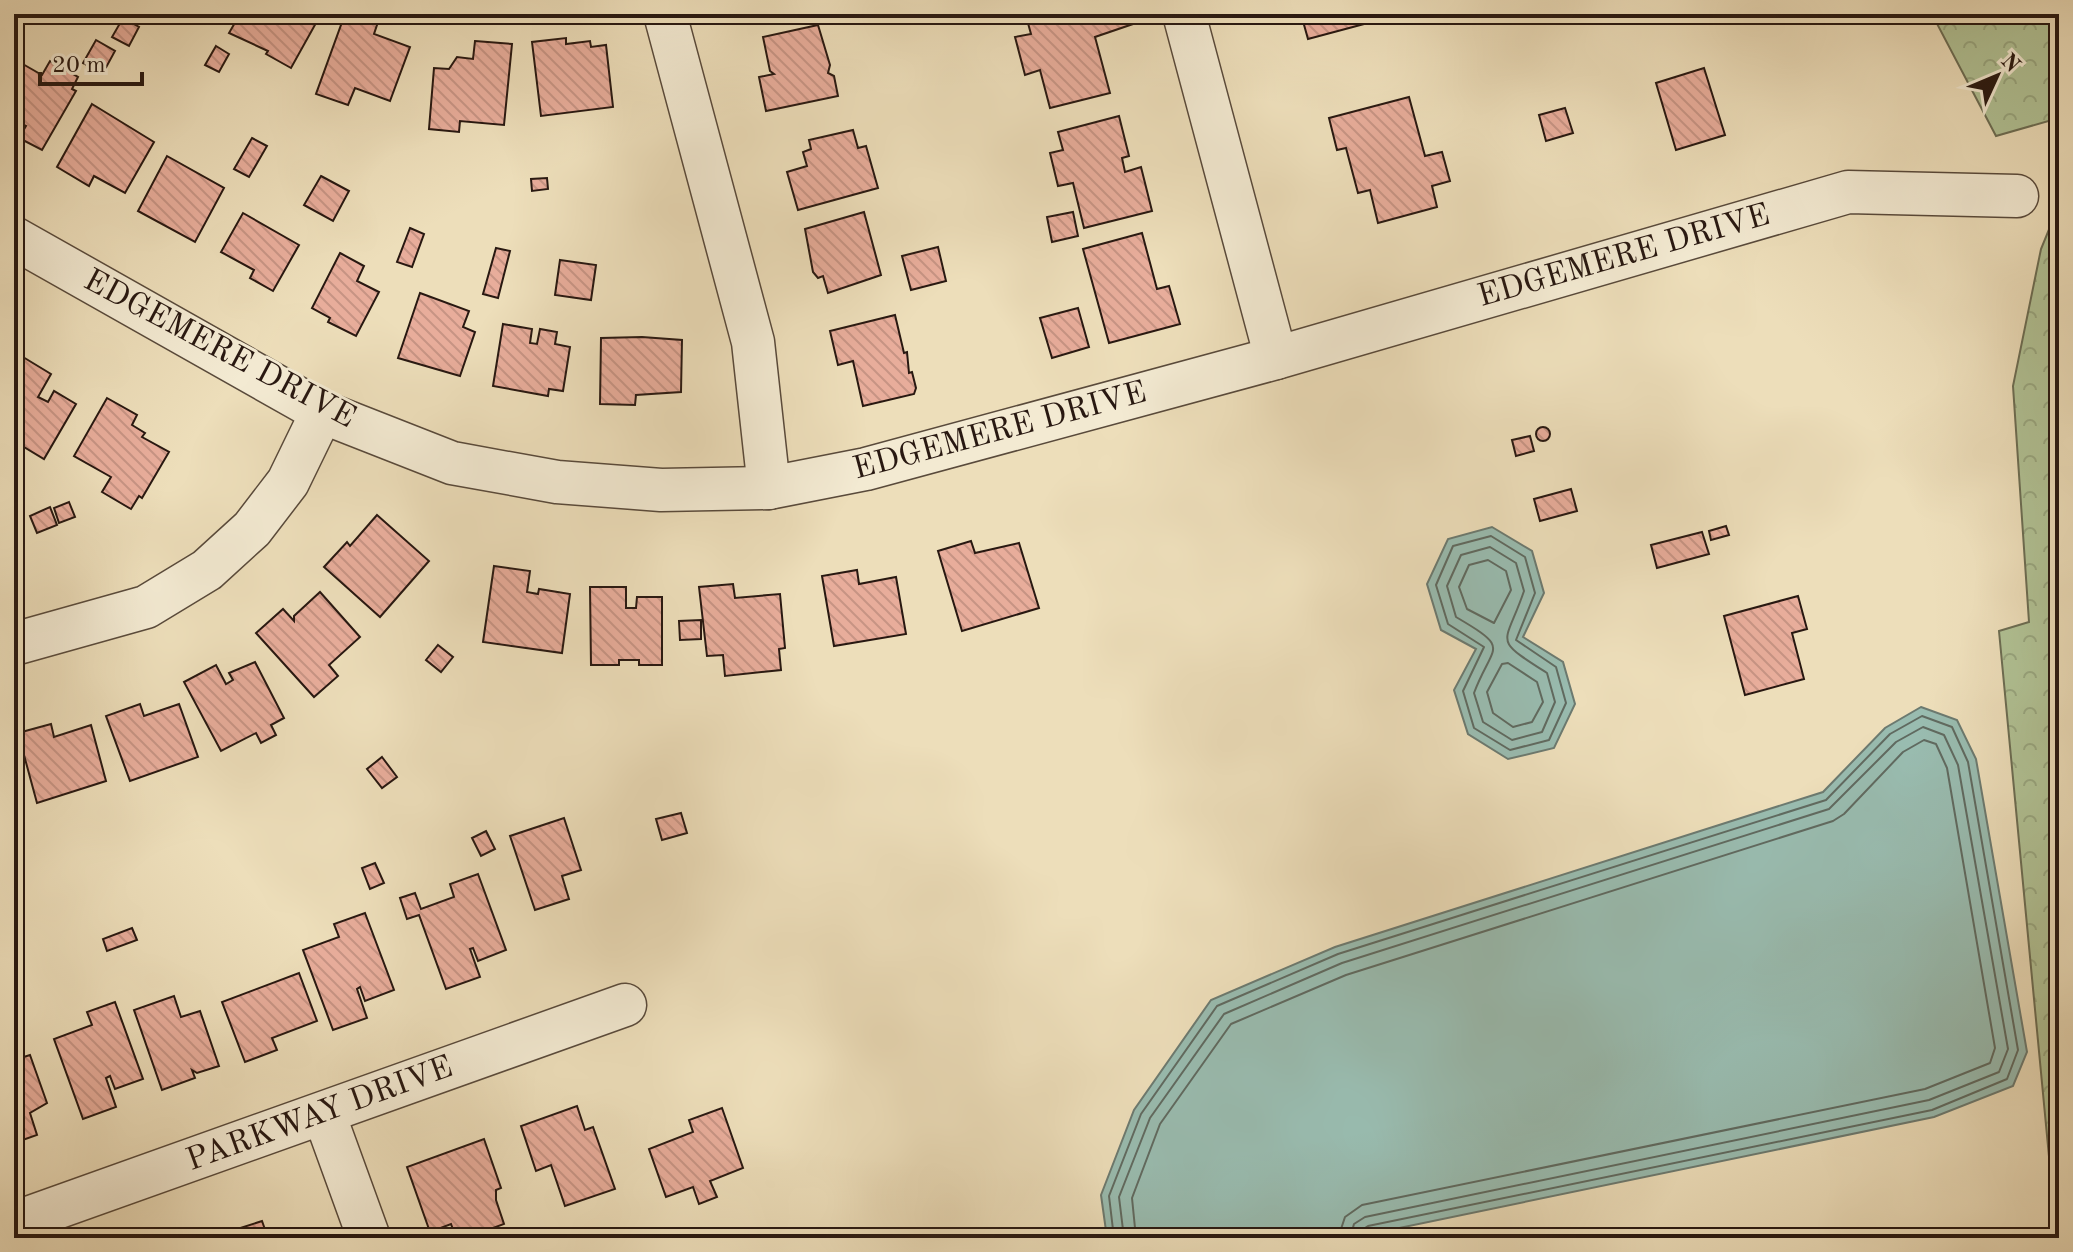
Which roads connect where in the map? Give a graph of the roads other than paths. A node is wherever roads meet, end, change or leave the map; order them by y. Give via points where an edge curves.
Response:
1 (665, 14) edge
2 (1184, 14) edge
3 (2017, 196) dead end
4 (14, 238) edge
5 (1276, 358) junction
6 (322, 412) junction
7 (769, 488) junction
8 (14, 644) edge
9 (625, 1005) dead end
10 (324, 1114) junction
11 (14, 1223) edge
12 (369, 1238) edge

1 - 7 street via 753,342
2 - 5 street
3 - 5 street, EDGEMERE DRIVE via 1848,192
4 - 6 street, EDGEMERE DRIVE
5 - 7 street, EDGEMERE DRIVE via 866,469
6 - 7 street, EDGEMERE DRIVE via 452,463 557,482 661,490
6 - 8 street via 288,482 252,529 207,570 146,607
9 - 10 street, PARKWAY DRIVE
10 - 11 street, PARKWAY DRIVE
10 - 12 street

